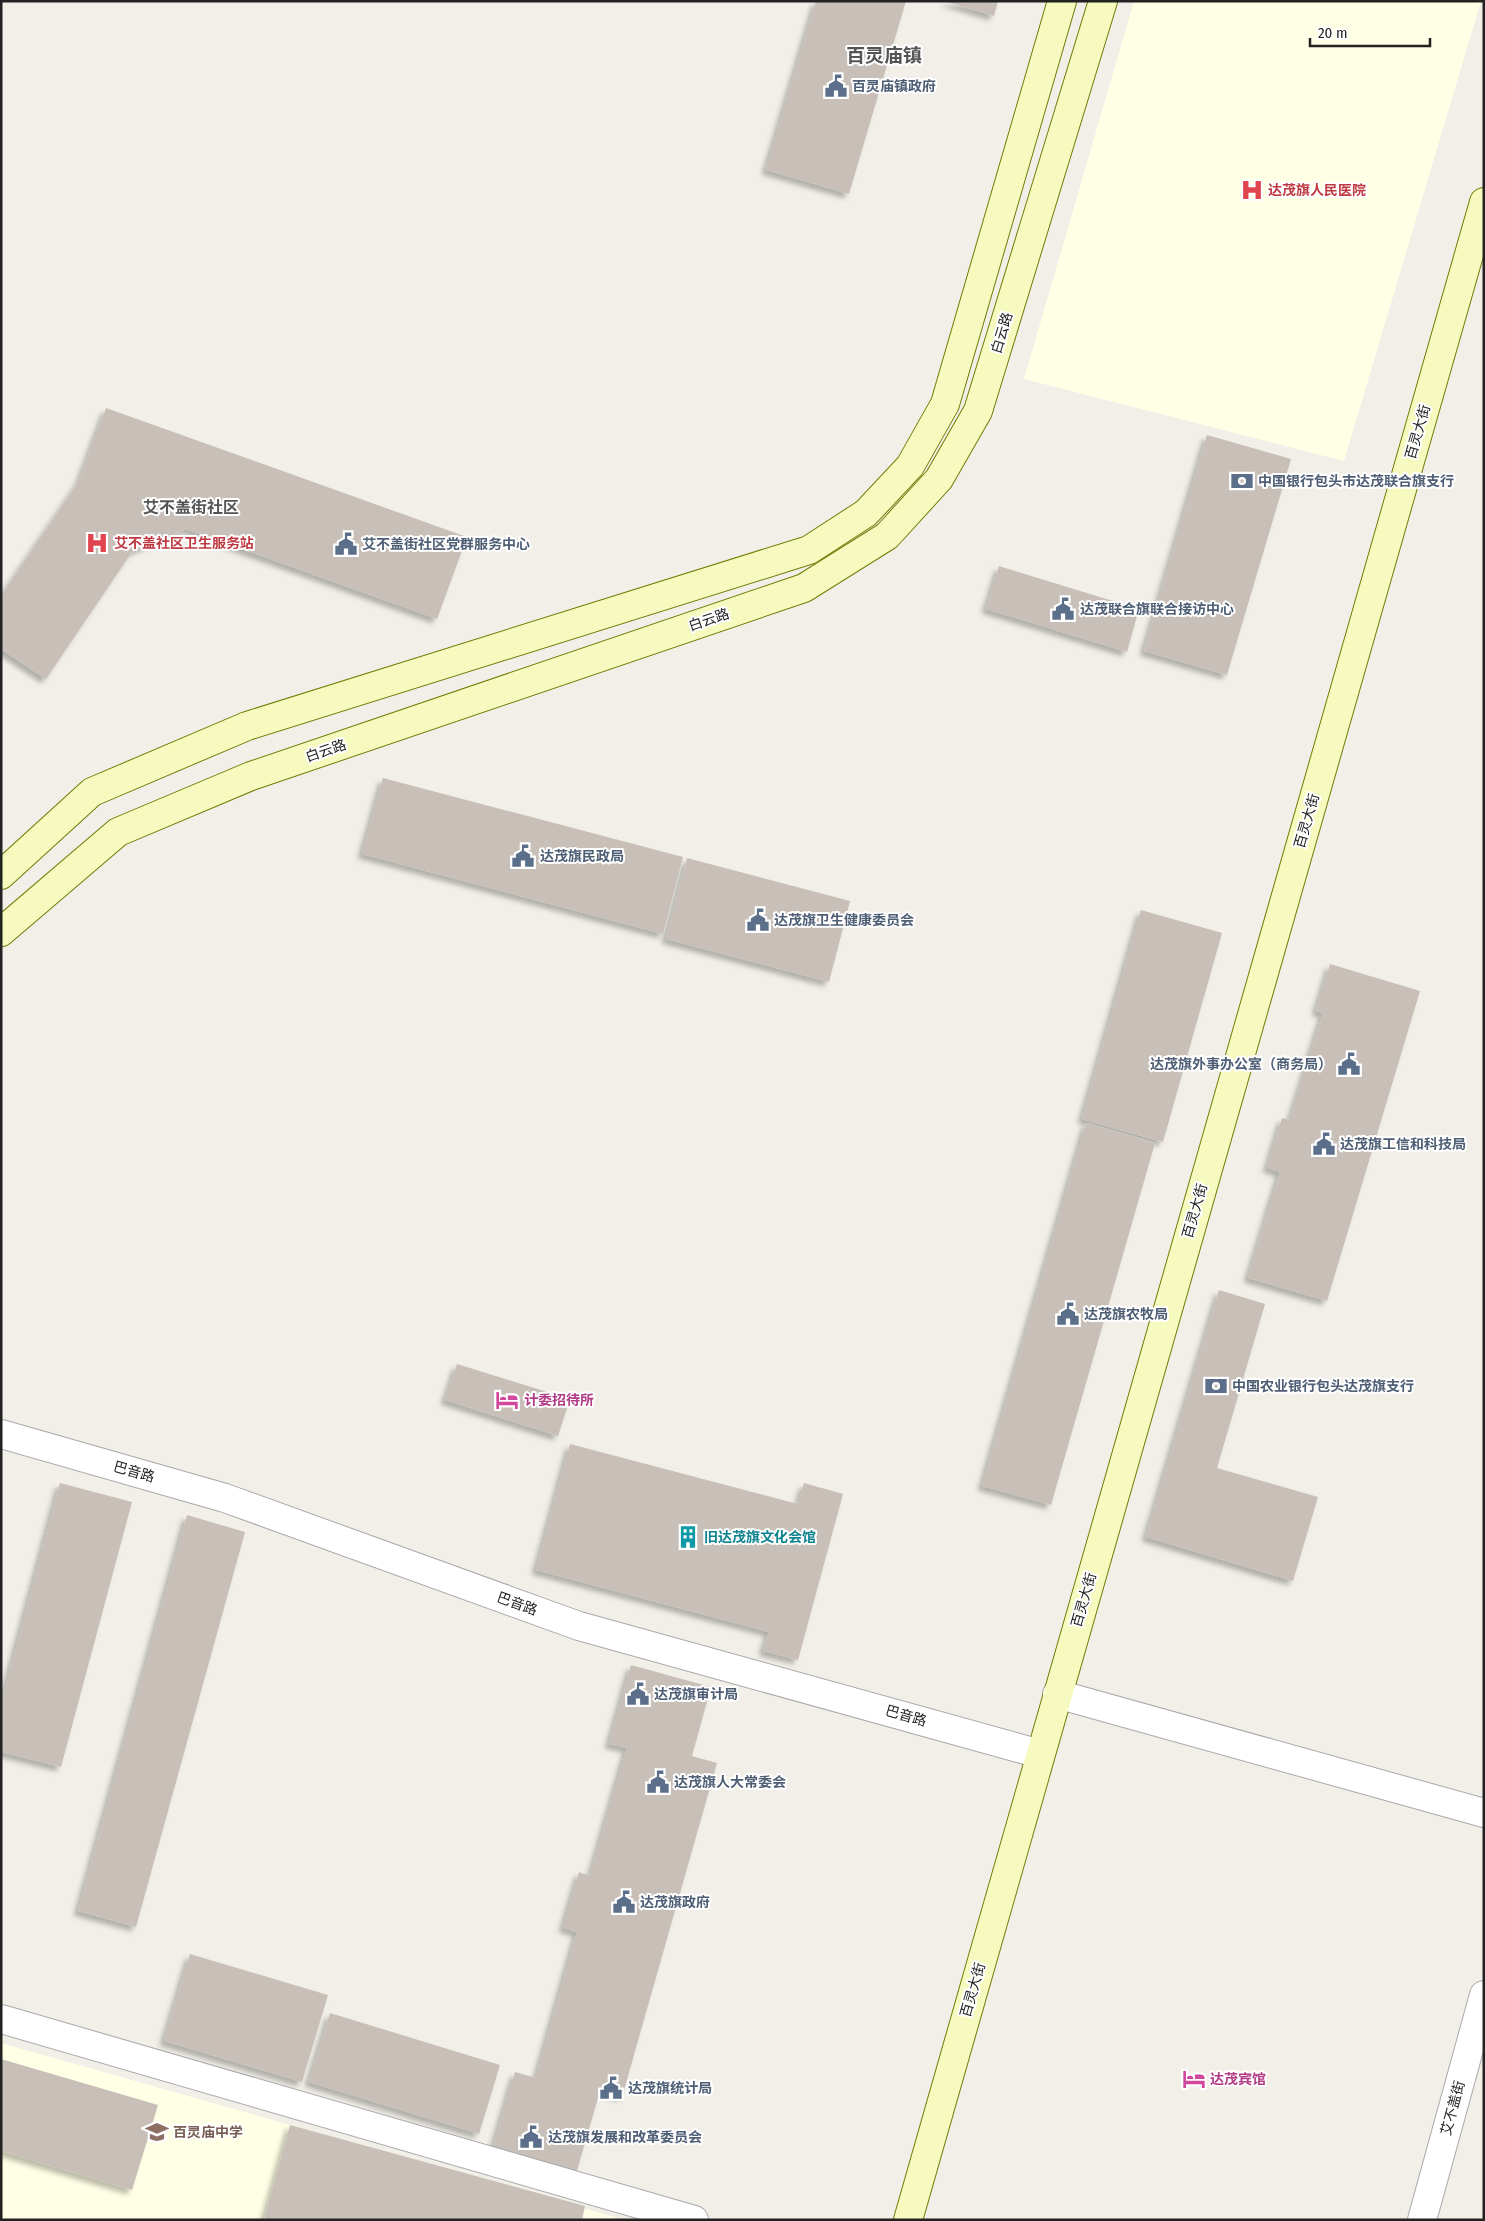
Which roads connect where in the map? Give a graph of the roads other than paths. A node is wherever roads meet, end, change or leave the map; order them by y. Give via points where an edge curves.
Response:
1 (1062, 1) edge
2 (1103, 1) edge
3 (1484, 202) edge
4 (1, 875) edge
5 (1, 932) edge
6 (1, 1434) edge
7 (1057, 1694) junction
8 (1040, 1754) junction
9 (1484, 1813) edge
10 (1484, 1995) edge
11 (1, 2019) edge
12 (694, 2220) edge
13 (908, 2220) edge
14 (1422, 2220) edge

1 - 4 street via 945,404 910,466 866,513 809,550 247,726 92,792
2 - 5 street, 白云路 via 978,411 939,479 887,536 804,588 251,776 118,832
3 - 7 street, 百灵大街
6 - 8 street, 巴音路 via 225,1498 579,1626
7 - 8 street, 百灵大街
7 - 9 street
8 - 13 street, 百灵大街
10 - 14 street, 艾不盖街
11 - 12 street

